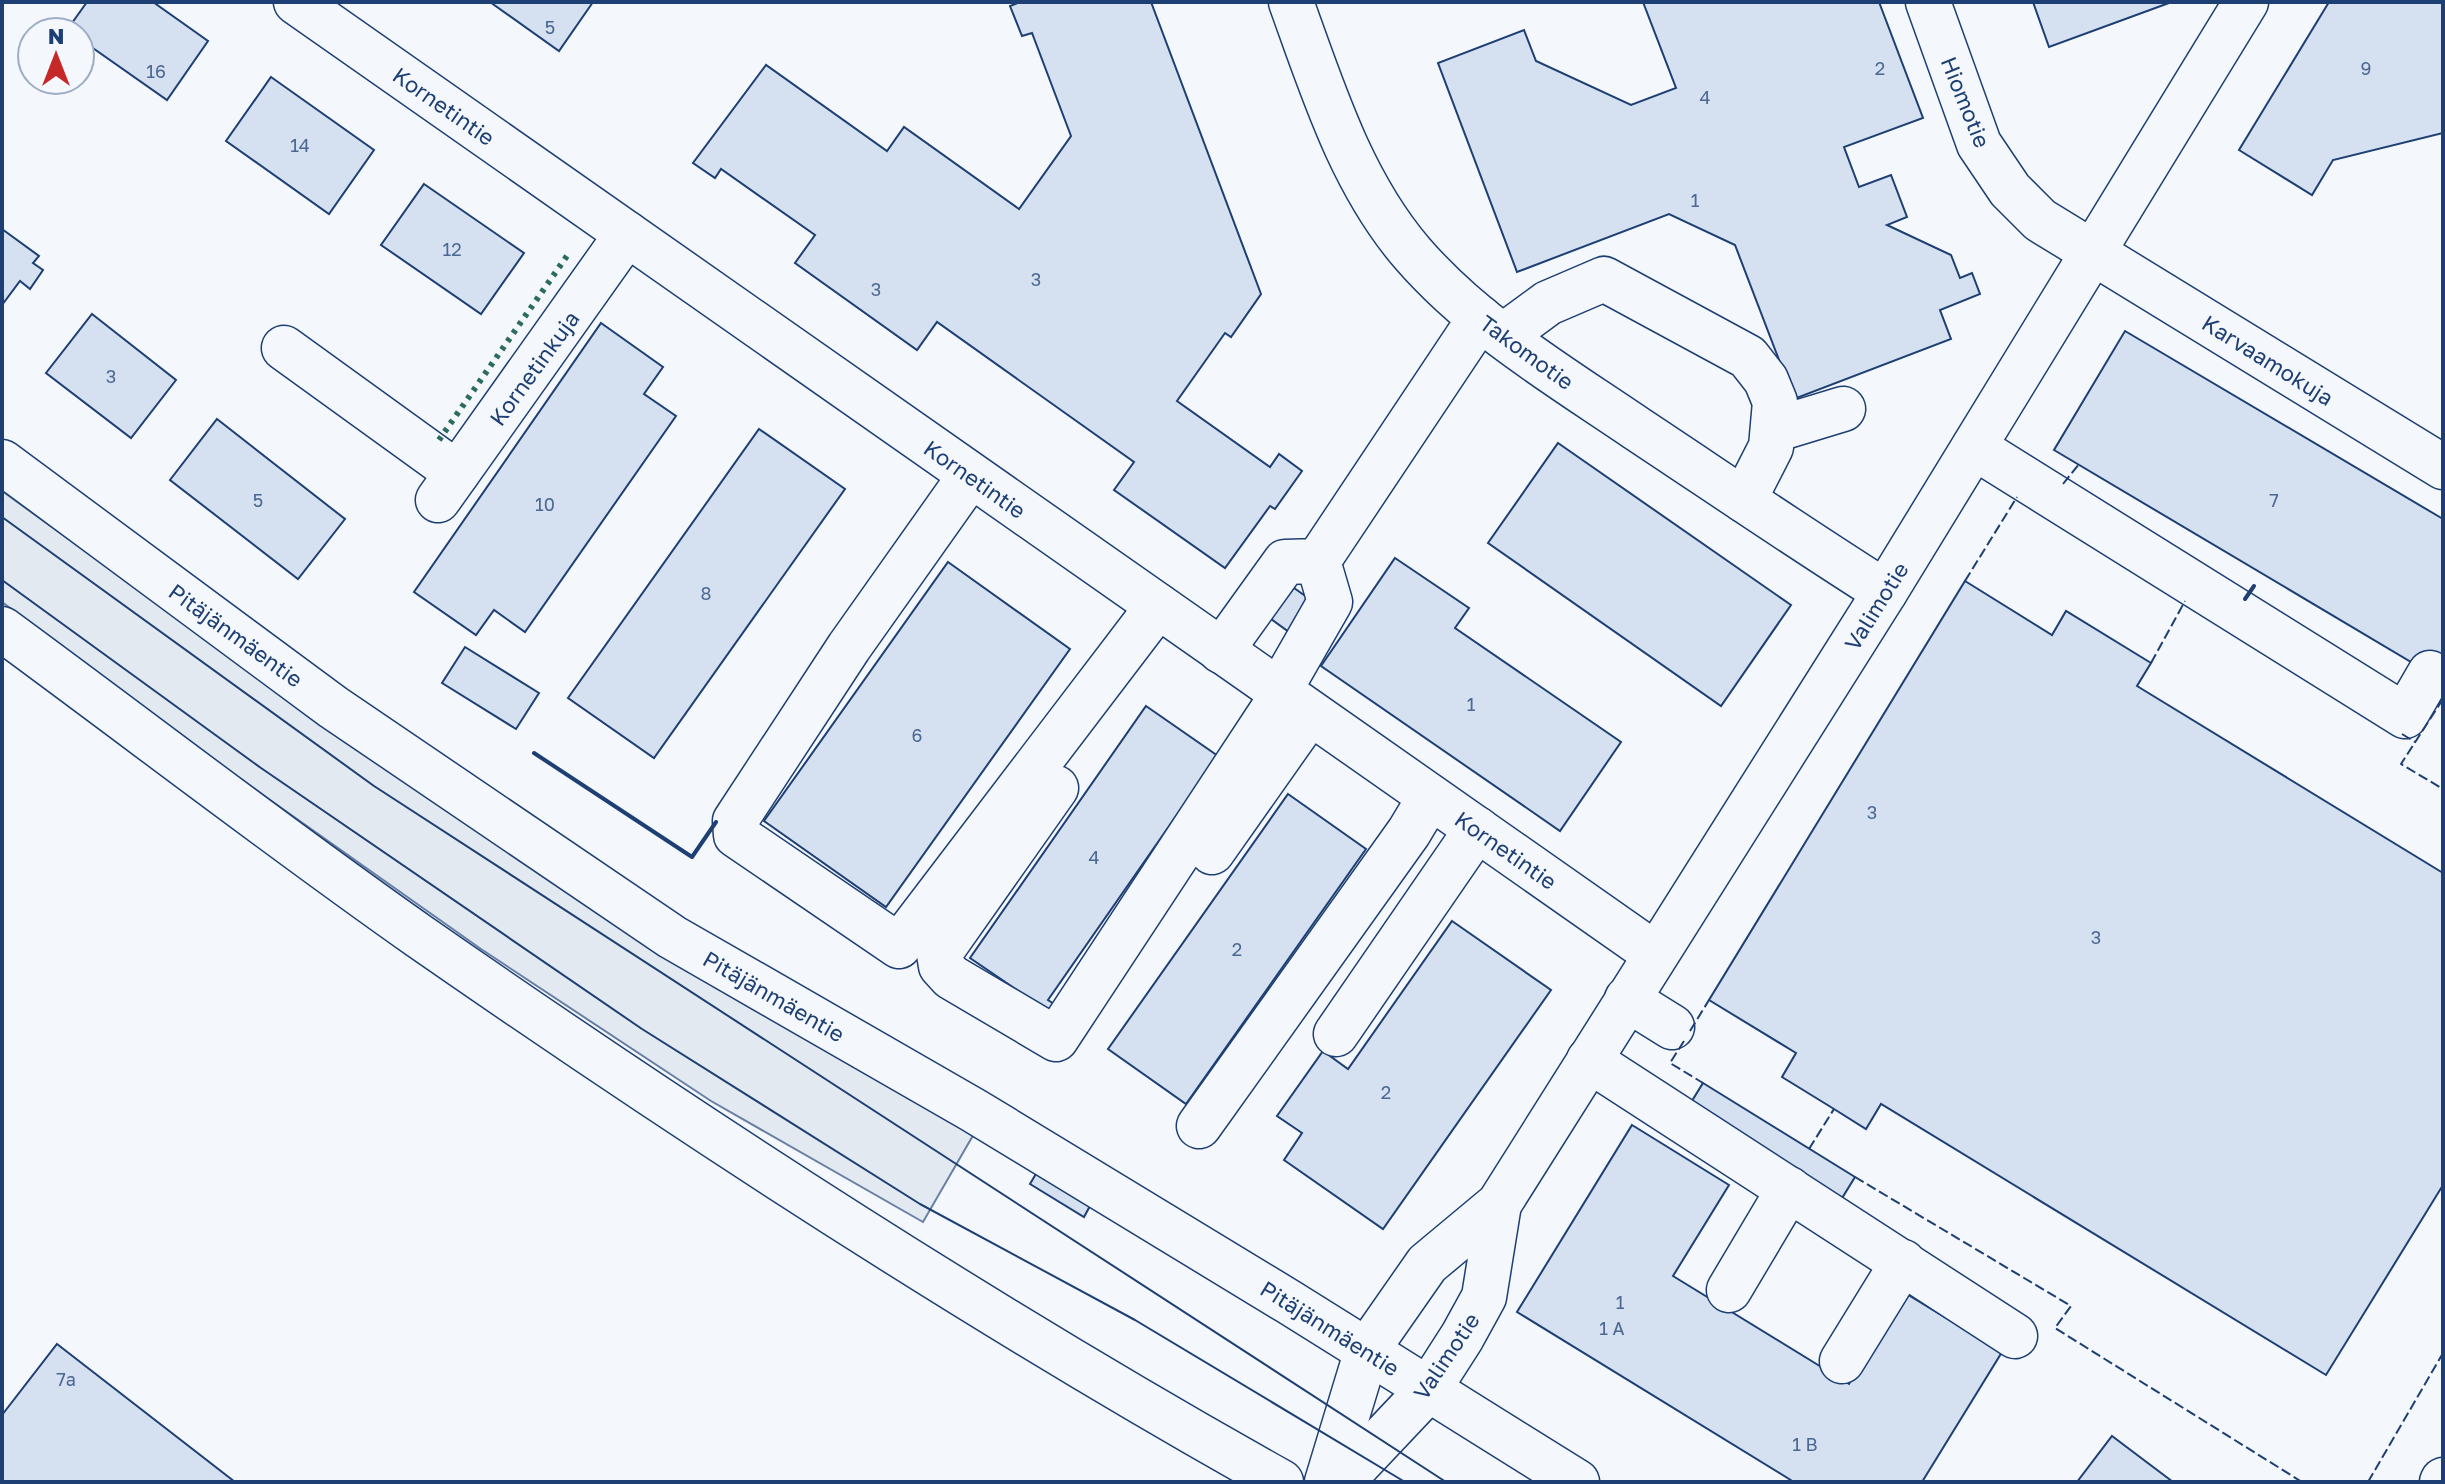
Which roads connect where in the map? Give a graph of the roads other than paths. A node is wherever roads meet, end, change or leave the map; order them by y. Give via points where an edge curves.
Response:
1 (296, 2) edge
2 (1291, 2) edge
3 (1928, 2) edge
4 (2246, 2) edge
5 (627, 234) junction
6 (2094, 252) junction
7 (1491, 327) junction
8 (284, 348) dead end
9 (1843, 409) dead end
10 (1774, 430) junction
11 (1974, 447) junction
12 (2, 462) edge
13 (2443, 467) edge
14 (970, 476) junction
15 (1744, 500) junction
16 (1318, 561) junction
17 (1885, 592) junction
18 (1167, 613) junction
19 (2, 629) edge
20 (1221, 651) junction
21 (2430, 673) dead end
22 (1291, 699) junction
23 (1430, 797) junction
24 (1477, 829) junction
25 (1655, 954) junction
26 (1627, 999) junction
27 (1105, 1014) dead end
28 (1672, 1027) dead end
29 (1336, 1034) dead end
30 (1589, 1060) junction
31 (1199, 1126) dead end
32 (1789, 1189) junction
33 (1499, 1204) junction
34 (1903, 1262) junction
35 (1729, 1290) dead end
36 (2015, 1336) dead end
37 (1367, 1350) junction
38 (1842, 1361) dead end
39 (1428, 1390) junction
40 (1281, 1482) edge
41 (1327, 1482) edge
42 (1341, 1482) edge
43 (1577, 1482) edge

1 - 5 street, Kornetintie
2 - 7 street, Takomotie via 1335,121 1375,201 1411,252
3 - 6 street, Hiomotie via 1979,144 2010,190 2040,220
4 - 6 street, Valimotie
5 - 8 street, Kornetinkuja via 447,486
5 - 14 street, Kornetintie
6 - 11 street, Valimotie
6 - 13 street, Karvaamokuja
7 - 10 street via 1604,279 1748,357 1775,402
7 - 15 street, Takomotie
7 - 16 street
9 - 10 street
10 - 15 street
11 - 17 street, Valimotie
11 - 21 street via 2405,716
12 - 37 street, Pitäjänmäentie via 333,707 672,937 973,1110
14 - 18 street, Kornetintie
14 - 18 street via 735,821 736,835 899,946
15 - 17 street, Takomotie
16 - 20 street via 1285,562
16 - 22 street via 1330,602
17 - 25 street, Valimotie
18 - 20 street, Kornetintie
18 - 22 street via 939,954 951,977 1056,1039
19 - 40 street via 417,934 719,1140
20 - 22 street, Kornetintie
22 - 23 street, Kornetintie
22 - 27 street via 1192,881
23 - 24 street, Kornetintie
23 - 31 street
24 - 25 street, Kornetintie
24 - 29 street
25 - 26 street, Valimotie
26 - 28 street
26 - 30 street, Valimotie
30 - 32 street
30 - 33 street, Valimotie
32 - 34 street
32 - 35 street
33 - 37 street, Valimotie via 1427,1264
33 - 39 street, Valimotie via 1484,1297
34 - 36 street
34 - 38 street
37 - 39 street, Pitäjänmäentie
37 - 41 street, Valimotie
39 - 42 street, Valimotie
39 - 43 street, Pitäjänmäentie

